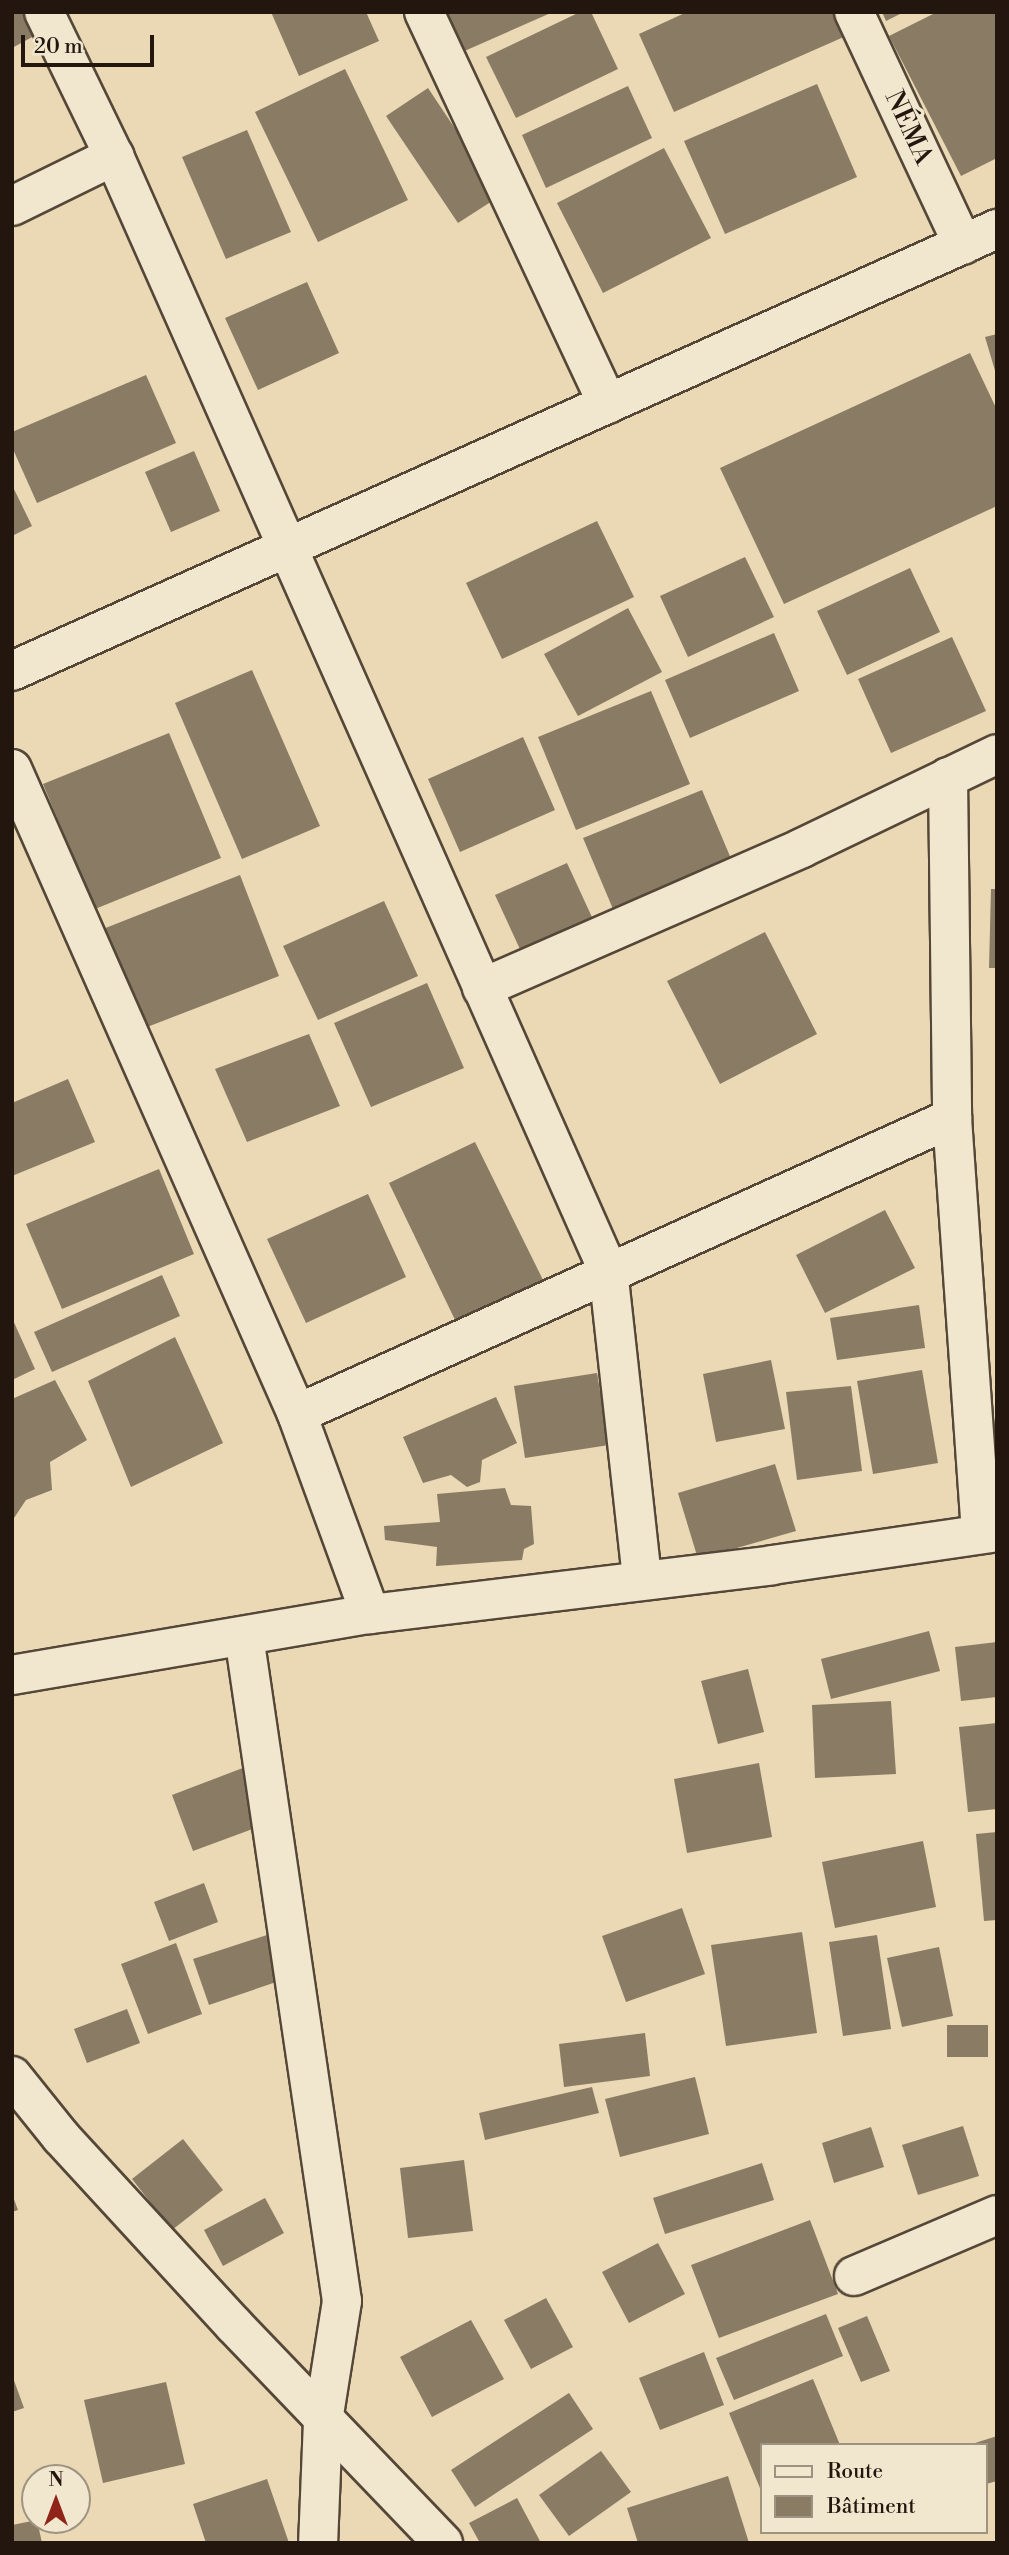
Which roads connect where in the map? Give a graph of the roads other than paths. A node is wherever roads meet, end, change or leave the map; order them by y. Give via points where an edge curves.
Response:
1 (44, 12) edge
2 (424, 12) edge
3 (854, 12) edge
4 (114, 156) junction
5 (12, 206) edge
6 (997, 229) edge
7 (963, 245) junction
8 (608, 404) junction
9 (285, 549) junction
10 (12, 671) edge
11 (997, 754) edge
12 (12, 769) edge
13 (948, 777) junction
14 (482, 988) junction
15 (953, 1118) junction
16 (608, 1270) junction
17 (297, 1415) junction
18 (989, 1533) edge
19 (642, 1580) junction
20 (370, 1614) junction
21 (244, 1636) junction
22 (12, 1675) edge
23 (12, 2076) edge
24 (997, 2215) edge
25 (854, 2276) dead end
26 (323, 2421) junction
27 (439, 2541) edge
28 (318, 2543) edge

1 - 4 street
2 - 8 street
3 - 7 street, NÉMA
4 - 5 street
4 - 9 street
6 - 7 street
7 - 8 street
8 - 9 street
9 - 10 street
9 - 14 street
11 - 13 street
12 - 17 street
13 - 14 street via 802,848
13 - 15 street
14 - 16 street
15 - 16 street
15 - 18 street
16 - 17 street
16 - 19 street
17 - 20 street
18 - 19 street
19 - 20 street
20 - 21 street
21 - 22 street
21 - 26 street via 342,2301
23 - 26 street via 61,2137
24 - 25 street
26 - 27 street
26 - 28 street

